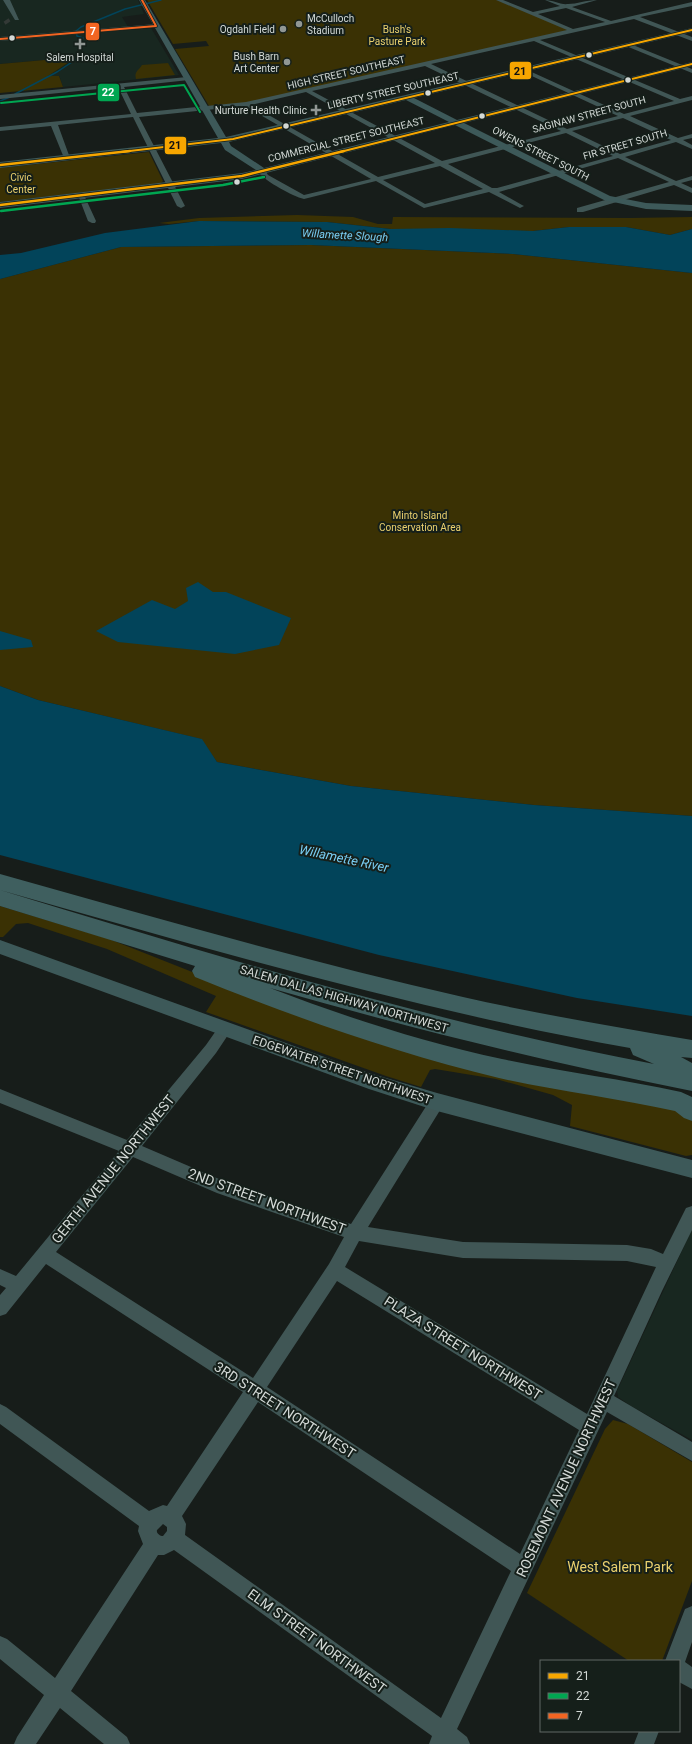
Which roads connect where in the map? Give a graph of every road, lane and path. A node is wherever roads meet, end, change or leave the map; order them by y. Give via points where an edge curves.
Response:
1 (6, 0) edge
2 (510, 0) edge
3 (548, 0) edge
4 (594, 0) edge
5 (501, 1) edge
6 (143, 3) edge
7 (692, 4) edge
8 (566, 6) junction
9 (7, 13) tunnel mouth
10 (532, 14) junction
11 (634, 17) junction
12 (16, 22) tunnel mouth
13 (610, 22) junction
14 (156, 26) junction
15 (692, 30) edge
16 (573, 31) junction
17 (678, 33) junction
18 (0, 39) edge
19 (692, 39) edge
20 (534, 40) junction
21 (628, 45) junction
22 (576, 57) junction
23 (426, 64) junction
24 (692, 64) edge
25 (680, 66) junction
26 (523, 70) junction
27 (692, 71) edge
28 (187, 79) junction
29 (628, 80) junction
30 (467, 84) junction
31 (120, 85) junction
32 (308, 91) junction
33 (573, 93) junction
34 (0, 97) edge
35 (407, 98) junction
36 (692, 98) edge
37 (678, 101) junction
38 (246, 104) junction
39 (692, 107) edge
40 (516, 108) junction
41 (205, 109) junction
42 (347, 112) junction
43 (135, 115) junction
44 (623, 116) junction
45 (457, 123) junction
46 (54, 124) junction
47 (284, 127) junction
48 (0, 129) edge
49 (565, 131) junction
50 (692, 136) edge
51 (396, 138) junction
52 (223, 140) junction
53 (677, 140) junction
54 (504, 147) junction
55 (692, 147) edge
56 (151, 148) junction
57 (332, 154) junction
58 (618, 156) junction
59 (67, 158) junction
60 (442, 163) junction
61 (0, 165) edge
62 (267, 172) junction
63 (556, 174) junction
64 (692, 178) edge
65 (376, 180) junction
66 (675, 183) junction
67 (170, 185) junction
68 (491, 190) junction
69 (692, 191) edge
70 (81, 195) junction
71 (616, 201) junction
72 (0, 205) edge
73 (181, 206) dead end
74 (520, 206) dead end
75 (692, 208) edge
76 (580, 210) dead end
77 (92, 221) dead end
78 (0, 882) edge
79 (0, 898) edge
80 (130, 938) junction
81 (0, 947) edge
82 (225, 1029) junction
83 (593, 1033) junction
84 (692, 1049) edge
85 (692, 1075) edge
86 (692, 1081) edge
87 (0, 1096) edge
88 (438, 1102) junction
89 (692, 1111) edge
90 (130, 1148) junction
91 (692, 1169) edge
92 (692, 1213) edge
93 (355, 1233) junction
94 (45, 1254) junction
95 (666, 1263) junction
96 (335, 1270) junction
97 (0, 1277) edge
98 (19, 1286) junction
99 (0, 1308) edge
100 (256, 1390) junction
101 (603, 1400) junction
102 (0, 1413) edge
103 (590, 1426) junction
104 (692, 1452) edge
105 (171, 1516) junction
106 (150, 1523) junction
107 (174, 1539) junction
108 (154, 1544) junction
109 (524, 1568) junction
110 (692, 1616) edge
111 (0, 1646) edge
112 (675, 1660) edge
113 (680, 1671) edge
114 (692, 1679) edge
115 (57, 1693) junction
116 (648, 1732) edge
117 (448, 1740) edge
118 (24, 1744) edge
119 (120, 1744) edge
120 (644, 1744) edge

1 - 9 street
1 - 12 street
2 - 5 street
3 - 8 street
4 - 8 street
5 - 10 street
6 - 14 main road
7 - 11 street, HIGH STREET SOUTHEAST
8 - 10 street
8 - 13 street
10 - 16 street
11 - 13 street, HIGH STREET SOUTHEAST
11 - 17 street
13 - 16 street, HIGH STREET SOUTHEAST
14 - 18 street
14 - 28 main road
15 - 17 main road, LIBERTY STREET SOUTHEAST
16 - 20 street, HIGH STREET SOUTHEAST
17 - 19 street
17 - 21 main road, LIBERTY STREET SOUTHEAST
20 - 22 street
20 - 23 street, HIGH STREET SOUTHEAST
21 - 22 main road, LIBERTY STREET SOUTHEAST
21 - 25 street
22 - 26 main road, LIBERTY STREET SOUTHEAST
22 - 29 street
23 - 30 street
23 - 32 street, HIGH STREET SOUTHEAST
24 - 25 main road, COMMERCIAL STREET SOUTHEAST
25 - 27 street
25 - 29 main road, COMMERCIAL STREET SOUTHEAST
26 - 30 main road, LIBERTY STREET SOUTHEAST
26 - 33 street
28 - 31 street
28 - 41 main road
29 - 33 main road, COMMERCIAL STREET SOUTHEAST
29 - 37 street
30 - 35 main road, LIBERTY STREET SOUTHEAST
30 - 40 street
31 - 34 street
31 - 43 street
32 - 38 street, HIGH STREET SOUTHEAST
32 - 42 street
33 - 40 main road, COMMERCIAL STREET SOUTHEAST
33 - 44 street
35 - 42 main road, LIBERTY STREET SOUTHEAST
35 - 45 main road, OWENS STREET SOUTH
36 - 37 street, SAGINAW STREET SOUTH
37 - 39 street
37 - 44 street, SAGINAW STREET SOUTH
38 - 41 street, HIGH STREET SOUTHEAST
38 - 47 street
40 - 45 main road, COMMERCIAL STREET SOUTHEAST
40 - 49 street
41 - 43 street, HIGH STREET SOUTHEAST
41 - 52 main road
42 - 47 main road, LIBERTY STREET SOUTHEAST
42 - 51 street
43 - 46 street, HIGH STREET SOUTHEAST
43 - 56 street
44 - 49 street, SAGINAW STREET SOUTH
44 - 53 street
45 - 51 main road, COMMERCIAL STREET SOUTHEAST
45 - 54 main road, OWENS STREET SOUTH
46 - 48 street, HIGH STREET SOUTHEAST
46 - 59 street
47 - 52 main road, LIBERTY STREET SOUTHEAST
47 - 57 street
49 - 54 street, SAGINAW STREET SOUTH
49 - 58 street
50 - 53 street, FIR STREET SOUTH
51 - 57 main road, COMMERCIAL STREET SOUTHEAST
51 - 60 street
52 - 56 main road, LIBERTY STREET SOUTHEAST
52 - 62 main road via 229,150
53 - 55 street
53 - 58 street, FIR STREET SOUTH
54 - 60 street, SAGINAW STREET SOUTH
54 - 63 main road, OWENS STREET SOUTH
56 - 59 main road, LIBERTY STREET SOUTHEAST
56 - 67 street
57 - 62 main road, COMMERCIAL STREET SOUTHEAST
57 - 65 street
58 - 63 street, FIR STREET SOUTH
58 - 66 street
59 - 61 main road, LIBERTY STREET SOUTHEAST
60 - 65 street, SAGINAW STREET SOUTH
60 - 68 street
62 - 65 street, SAGINAW STREET SOUTH via 303,198
62 - 67 main road, COMMERCIAL STREET SOUTHEAST
63 - 68 street, FIR STREET SOUTH
63 - 71 main road, OWENS STREET SOUTH
64 - 66 street
65 - 68 street, FIR STREET SOUTH via 424,206
66 - 69 street
66 - 71 street
67 - 70 main road, COMMERCIAL STREET SOUTHEAST
67 - 73 street
68 - 74 street
70 - 72 main road, COMMERCIAL STREET SOUTHEAST
70 - 77 street
71 - 75 main road, OWENS STREET SOUTH via 646,206
71 - 76 street
78 - 83 highway, SALEM DALLAS HIGHWAY NORTHWEST via 376,984 463,1006
79 - 80 highway, SALEM DALLAS HIGHWAY NORTHWEST
80 - 86 highway, SALEM DALLAS HIGHWAY NORTHWEST via 425,1023 644,1073
80 - 89 highway via 259,994 349,1027 411,1046 500,1068 681,1102
81 - 82 main road, EDGEWATER STREET NORTHWEST
82 - 88 main road, EDGEWATER STREET NORTHWEST via 370,1081
82 - 90 street, GERTH AVENUE NORTHWEST
83 - 84 highway, SALEM DALLAS HIGHWAY NORTHWEST
83 - 85 highway via 647,1050
87 - 90 street, 2ND STREET NORTHWEST
88 - 91 main road, EDGEWATER STREET NORTHWEST
88 - 93 street
90 - 93 street, 2ND STREET NORTHWEST via 223,1188
90 - 94 street, GERTH AVENUE NORTHWEST
92 - 95 street, ROSEMONT AVENUE NORTHWEST
93 - 95 street, 2ND STREET NORTHWEST via 463,1250 627,1253 651,1257
93 - 96 street
94 - 98 street, GERTH AVENUE NORTHWEST
94 - 100 street, 3RD STREET NORTHWEST
95 - 101 street, ROSEMONT AVENUE NORTHWEST
96 - 100 street
96 - 103 street, PLAZA STREET NORTHWEST
97 - 98 street
98 - 99 street, GERTH AVENUE NORTHWEST
100 - 105 street
100 - 109 street, 3RD STREET NORTHWEST
101 - 103 street, ROSEMONT AVENUE NORTHWEST
101 - 104 street
102 - 106 street
103 - 109 street, ROSEMONT AVENUE NORTHWEST
105 - 106 street via 163,1514
105 - 107 street via 176,1522 177,1531
106 - 108 street via 147,1531
107 - 108 street via 162,1546
107 - 117 street, ELM STREET NORTHWEST
108 - 115 street
109 - 117 street, ROSEMONT AVENUE NORTHWEST
110 - 112 street
111 - 115 street
113 - 114 street
115 - 118 street
115 - 119 street
116 - 120 street

